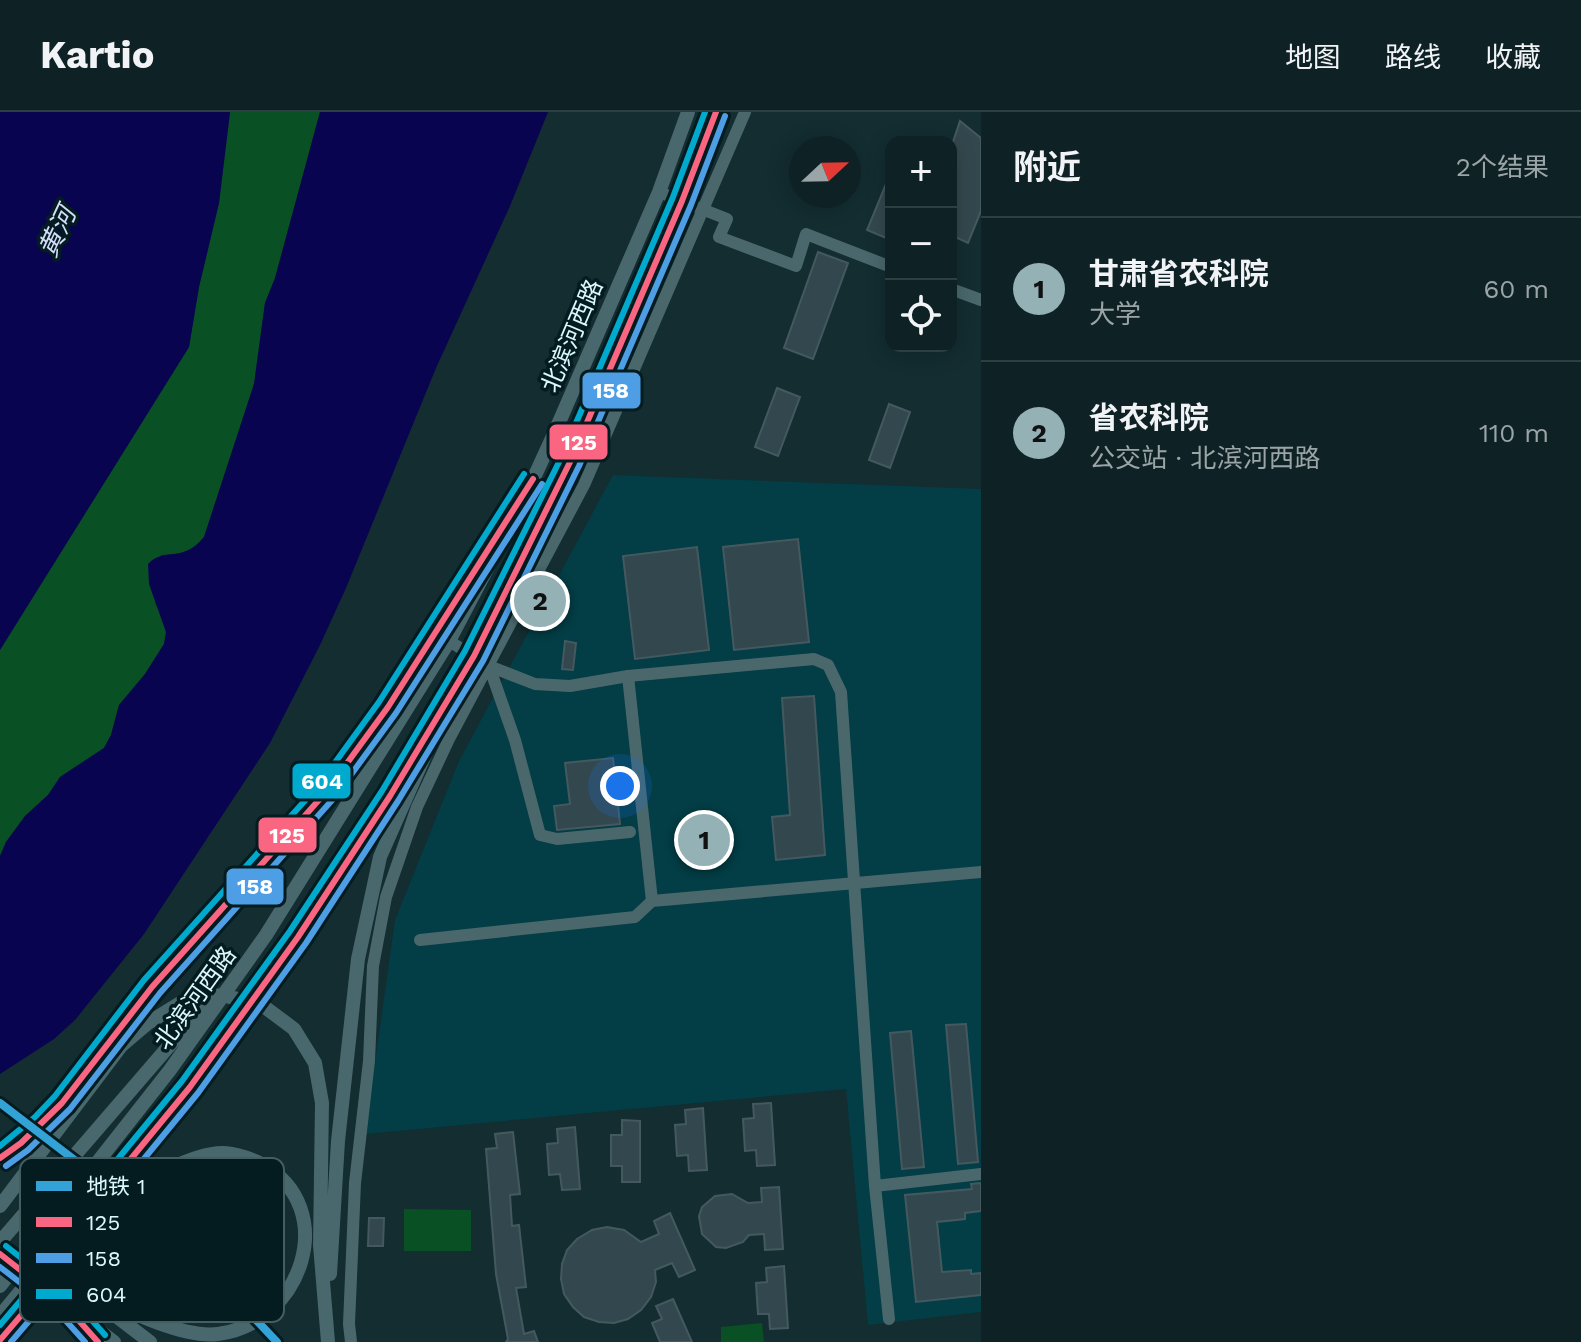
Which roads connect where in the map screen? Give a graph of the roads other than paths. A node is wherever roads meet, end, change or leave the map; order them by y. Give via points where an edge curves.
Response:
1 (688, 112) edge
2 (716, 112) edge
3 (745, 112) edge
4 (659, 192) junction
5 (682, 201) junction
6 (703, 210) junction
7 (885, 265) edge
8 (957, 291) edge
9 (981, 300) edge
10 (526, 495) junction
11 (449, 641) junction
12 (474, 656) junction
13 (489, 666) junction
14 (628, 676) junction
15 (453, 691) junction
16 (630, 832) dead end
17 (981, 872) edge
18 (855, 885) junction
19 (652, 901) junction
20 (266, 935) junction
21 (420, 940) dead end
22 (0, 1158) edge
23 (36, 1158) edge
24 (72, 1158) edge
25 (101, 1158) edge
26 (132, 1158) edge
27 (202, 1158) edge
28 (247, 1158) edge
29 (981, 1174) edge
30 (20, 1180) edge
31 (284, 1180) edge
32 (875, 1186) junction
33 (0, 1206) edge
34 (20, 1219) edge
35 (0, 1227) edge
36 (0, 1242) edge
37 (20, 1242) edge
38 (0, 1254) edge
39 (20, 1261) edge
40 (20, 1270) edge
41 (0, 1286) edge
42 (20, 1294) edge
43 (284, 1299) edge
44 (20, 1307) edge
45 (20, 1315) edge
46 (0, 1319) edge
47 (889, 1319) dead end
48 (80, 1322) edge
49 (88, 1322) edge
50 (124, 1322) edge
51 (161, 1322) edge
52 (256, 1322) edge
53 (327, 1336) edge
54 (0, 1340) edge
55 (98, 1342) edge
56 (114, 1342) edge
57 (150, 1342) edge
58 (351, 1342) edge

1 - 4 main road, 北滨河西路
2 - 5 main road, 北滨河西路
3 - 6 street
4 - 5 street
4 - 10 main road, 北滨河西路
5 - 6 street
5 - 12 main road, 北滨河西路 via 570,462
6 - 7 street via 727,219 719,237 796,266 806,234
6 - 13 street via 584,485
8 - 9 street
10 - 11 main road, 北滨河西路
10 - 22 main road via 326,793 153,986 43,1123
11 - 12 street
11 - 20 main road, 北滨河西路
12 - 13 street
12 - 15 main road, 北滨河西路
13 - 14 street via 535,684 570,686
13 - 16 street via 540,835 557,839
13 - 58 street via 417,807 386,897 373,966 355,1183
14 - 18 street via 814,659 828,665 841,692
14 - 19 street
15 - 26 main road, 北滨河西路 via 298,937
15 - 53 main road via 380,857 356,974 338,1141
17 - 18 street
18 - 19 street
18 - 32 street
19 - 21 street via 635,917
20 - 24 main road
20 - 25 main road, 北滨河西路
23 - 53 main road via 121,1046 148,1023 182,1002 222,995 262,1005 294,1029 315,1063 322,1103 320,1245
27 - 28 main road via 222,1153
29 - 32 street
30 - 33 main road
31 - 43 main road via 295,1194 305,1230 301,1268
32 - 47 street
34 - 36 main road
35 - 37 main road
38 - 40 main road
39 - 41 main road, 北滨河西路
42 - 46 main road, 北滨河西路
44 - 46 main road
45 - 54 main road
48 - 55 main road
49 - 56 main road
50 - 57 main road
51 - 52 main road via 217,1334

